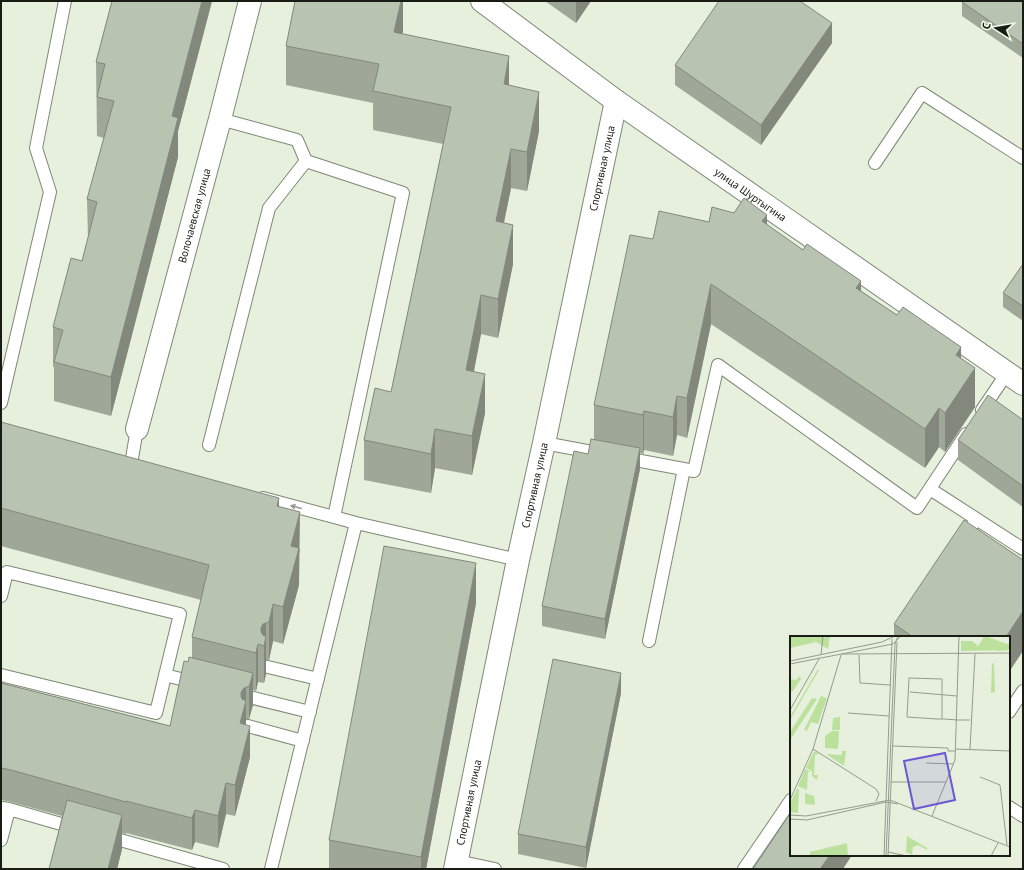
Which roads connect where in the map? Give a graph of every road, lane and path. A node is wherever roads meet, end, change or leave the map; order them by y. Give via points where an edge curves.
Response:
1 (65, 1) edge
2 (250, 1) edge
3 (482, 1) edge
4 (616, 101) junction
5 (220, 119) junction
6 (1023, 158) edge
7 (306, 161) junction
8 (875, 163) dead end
9 (1015, 378) edge
10 (1, 403) edge
11 (137, 429) joint
12 (544, 443) junction
13 (209, 445) dead end
14 (131, 464) edge
15 (684, 469) junction
16 (930, 489) junction
17 (251, 495) edge
18 (334, 517) junction
19 (976, 519) junction
20 (356, 523) junction
21 (959, 545) edge
22 (1023, 549) edge
23 (518, 560) junction
24 (1, 596) edge
25 (649, 642) dead end
26 (268, 667) dead end
27 (1, 675) edge
28 (165, 675) junction
29 (318, 679) junction
30 (203, 685) edge
31 (226, 691) edge
32 (1023, 691) edge
33 (1010, 710) edge
34 (310, 712) junction
35 (248, 726) edge
36 (303, 741) junction
37 (790, 801) edge
38 (5, 808) edge
39 (1010, 808) edge
40 (1023, 816) edge
41 (1, 840) edge
42 (456, 865) edge
43 (223, 869) edge
44 (271, 869) edge
45 (495, 869) edge
46 (744, 869) edge

1 - 10 lane via 36,148 50,192
2 - 5 street, Волочаевская улица
3 - 4 street, улица Шуртыгина
4 - 9 street, улица Шуртыгина
4 - 12 street, Спортивная улица
5 - 7 lane via 297,140
5 - 11 street, Волочаевская улица
6 - 8 lane via 922,93
7 - 13 lane via 269,208
7 - 18 lane via 403,193
9 - 16 lane via 976,420
11 - 14 lane
12 - 15 lane
12 - 23 street, Спортивная улица
15 - 16 lane via 694,471 718,365 917,508
15 - 25 lane
16 - 19 lane
18 -> 17 lane
18 - 20 lane
19 - 21 lane
19 - 22 lane
20 - 23 lane
20 - 29 lane
23 - 42 street, Спортивная улица
24 - 28 lane via 7,572 180,614
26 - 29 lane
27 - 28 lane via 156,713
28 - 30 lane
29 - 34 lane
31 - 34 lane
32 - 33 lane
34 - 36 lane
35 - 36 lane
36 - 44 lane
37 - 46 lane
38 - 41 lane
38 - 43 lane
39 - 40 lane
42 - 45 lane

